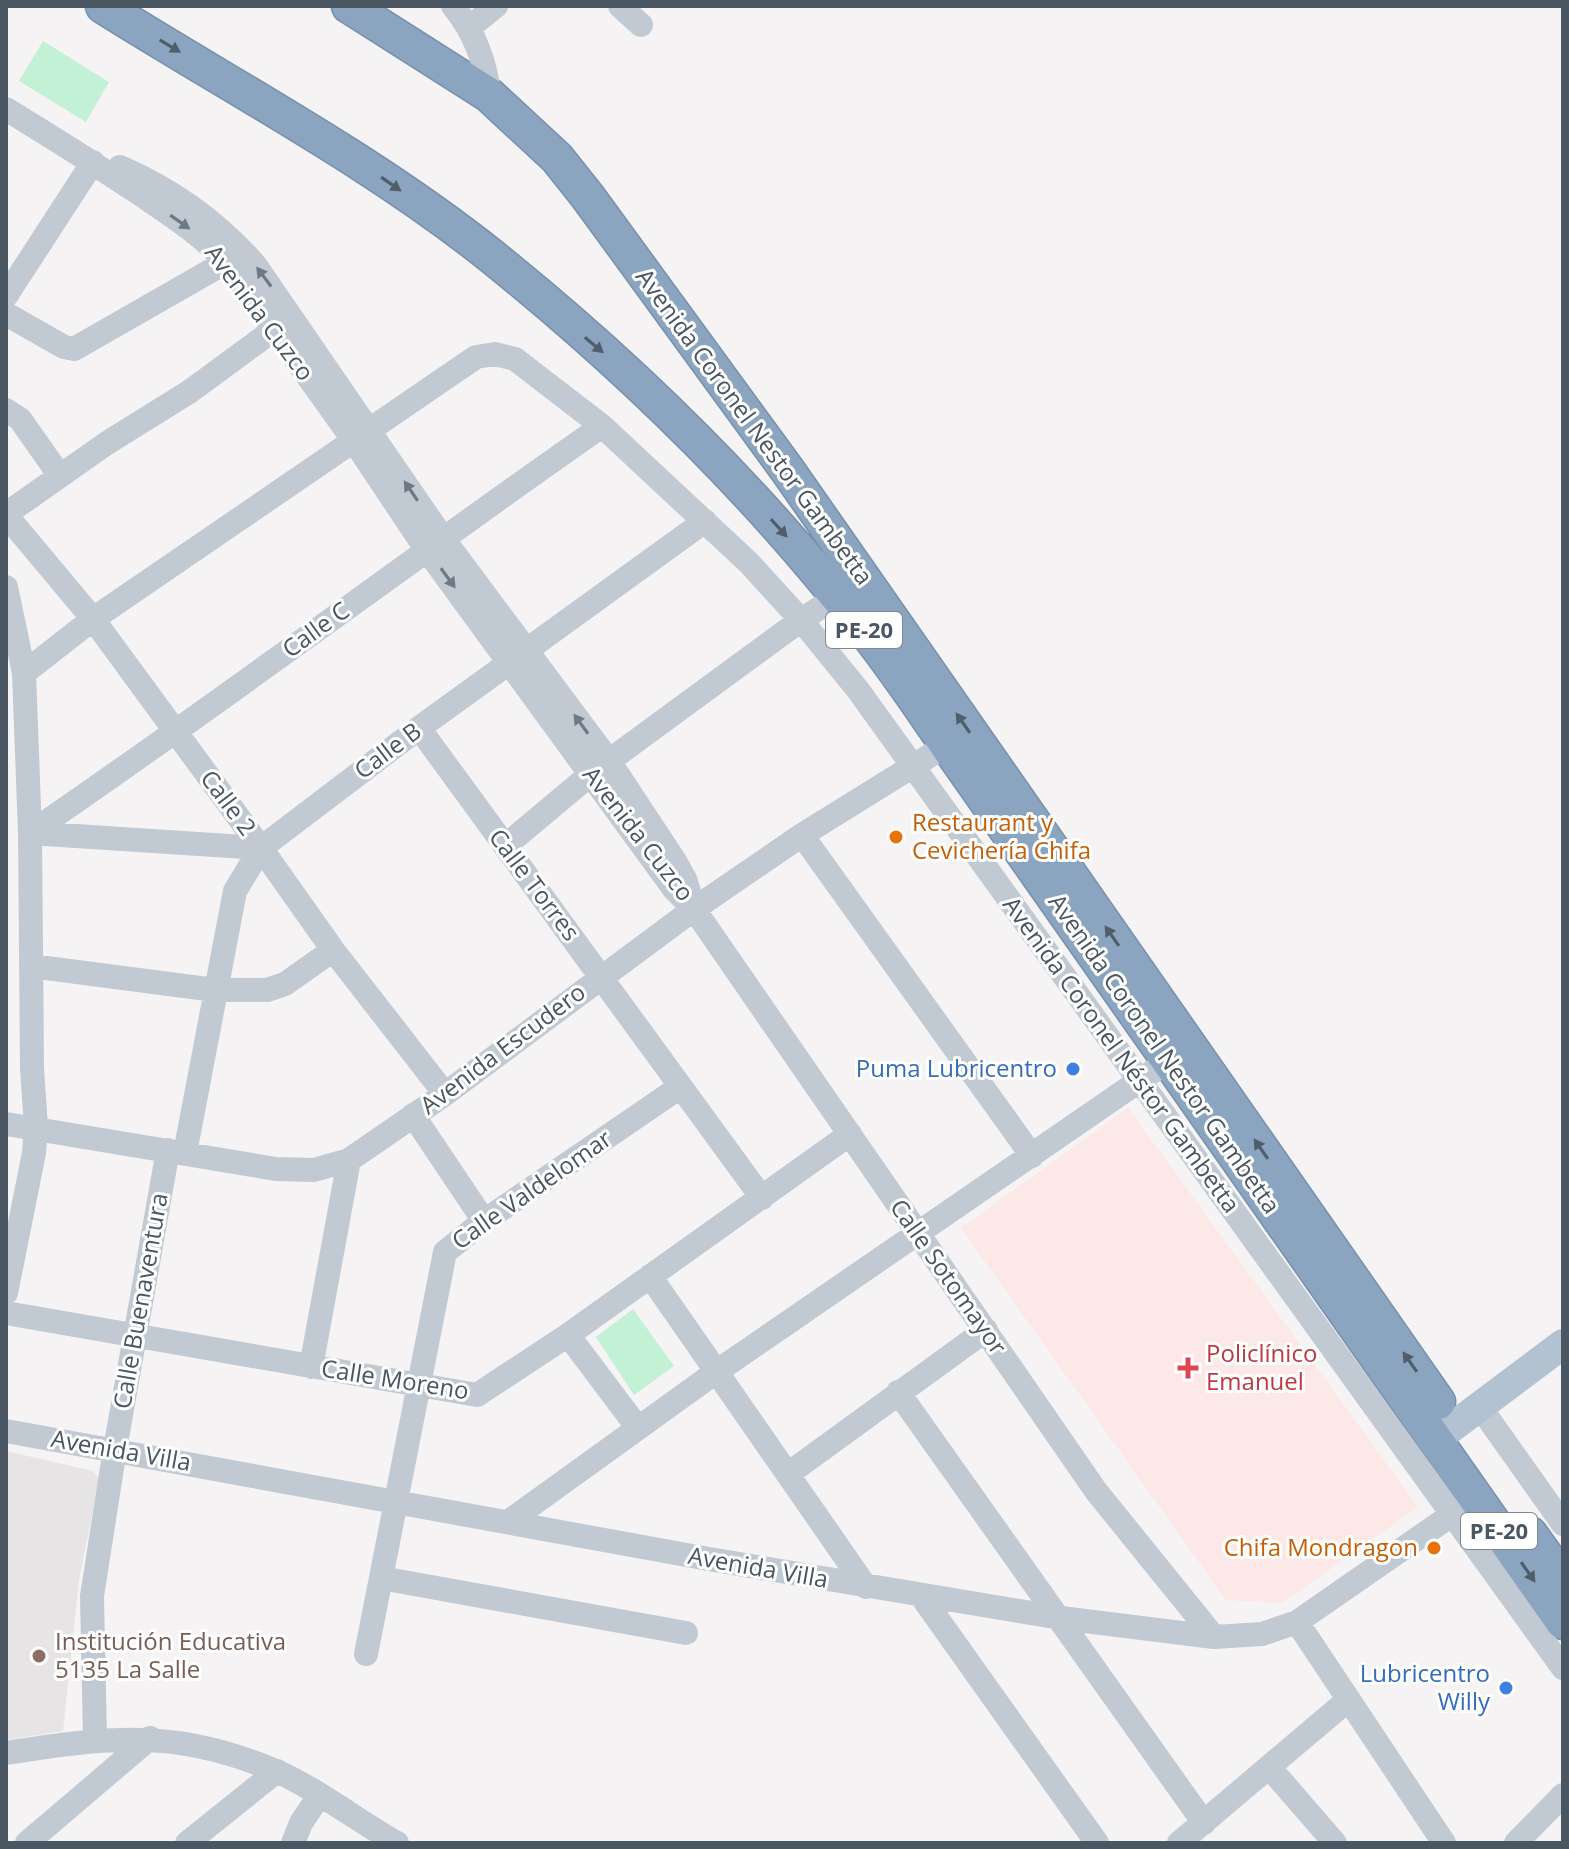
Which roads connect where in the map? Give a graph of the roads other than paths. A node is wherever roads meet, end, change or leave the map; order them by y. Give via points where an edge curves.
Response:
1 (103, 6) edge
2 (349, 6) edge
3 (453, 6) edge
4 (496, 6) edge
5 (620, 6) edge
6 (641, 25) dead end
7 (470, 27) junction
8 (489, 95) junction
9 (6, 109) edge
10 (93, 162) junction
11 (226, 262) junction
12 (6, 296) edge
13 (6, 314) edge
14 (283, 322) junction
15 (6, 410) edge
16 (602, 426) junction
17 (362, 435) junction
18 (60, 476) junction
19 (6, 514) edge
20 (705, 521) junction
21 (434, 543) junction
22 (6, 587) edge
23 (838, 596) junction
24 (93, 619) junction
25 (801, 620) junction
26 (518, 656) junction
27 (24, 673) junction
28 (419, 728) junction
29 (176, 733) junction
30 (947, 745) junction
31 (913, 765) junction
32 (600, 768) junction
33 (30, 833) junction
34 (802, 835) junction
35 (505, 846) junction
36 (261, 848) junction
37 (694, 909) junction
38 (333, 950) junction
39 (31, 966) junction
40 (601, 976) junction
41 (215, 990) junction
42 (1168, 1061) junction
43 (1139, 1082) junction
44 (680, 1087) junction
45 (445, 1094) junction
46 (413, 1115) junction
47 (6, 1124) edge
48 (36, 1127) junction
49 (850, 1134) junction
50 (177, 1152) junction
51 (1032, 1156) junction
52 (349, 1160) junction
53 (762, 1198) junction
54 (484, 1221) junction
55 (917, 1233) junction
56 (650, 1276) junction
57 (6, 1293) edge
58 (6, 1313) edge
59 (986, 1330) junction
60 (568, 1335) junction
61 (135, 1336) junction
62 (1563, 1344) edge
63 (311, 1367) junction
64 (716, 1372) junction
65 (418, 1386) junction
66 (898, 1392) junction
67 (638, 1428) junction
68 (6, 1431) edge
69 (1446, 1432) junction
70 (115, 1449) junction
71 (788, 1474) junction
72 (395, 1501) junction
73 (1464, 1506) junction
74 (508, 1522) junction
75 (1563, 1524) edge
76 (381, 1578) junction
77 (1563, 1580) edge
78 (866, 1587) junction
79 (922, 1597) junction
80 (1061, 1618) junction
81 (1297, 1622) junction
82 (1563, 1622) edge
83 (686, 1633) dead end
84 (1214, 1637) junction
85 (366, 1654) dead end
86 (1563, 1668) edge
87 (1348, 1700) junction
88 (150, 1738) junction
89 (95, 1739) junction
90 (6, 1753) edge
91 (1269, 1767) junction
92 (277, 1771) junction
93 (1563, 1795) edge
94 (319, 1796) junction
95 (1204, 1823) junction
96 (27, 1843) edge
97 (187, 1843) edge
98 (293, 1843) edge
99 (395, 1843) edge
100 (1097, 1843) edge
101 (1179, 1843) edge
102 (1335, 1843) edge
103 (1444, 1843) edge
104 (1516, 1843) edge

1 -> 23 highway, Avenida Coronel Nestor Gambetta / PE-20 via 355,159 495,259 704,448
2 - 8 highway, Avenida Coronel Nestor Gambetta / PE-20
3 - 7 street
4 - 7 street
5 - 6 street
7 - 8 street
69 -> 8 highway, Avenida Coronel Nestor Gambetta / PE-20 via 788,471 557,158
9 - 10 street, Avenida Cuzco
10 -> 11 street, Avenida Cuzco via 194,232
10 - 12 street
14 -> 10 street, Avenida Cuzco via 240,249 198,211 137,174
11 - 13 street via 74,349
11 - 14 street, Avenida Cuzco
14 - 17 street, Avenida Cuzco
14 - 18 street via 189,392
15 - 18 street via 20,419
16 - 17 street, Avenida Coronel Néstor Gambetta via 515,359 495,354 476,357
16 - 20 street, Avenida Coronel Néstor Gambetta
16 - 21 street, Calle C
17 - 21 street, Avenida Cuzco
17 - 24 street
18 - 19 street
19 - 24 street, Calle 2
20 - 25 street, Avenida Coronel Néstor Gambetta
20 - 26 street, Calle B
21 - 26 street, Avenida Cuzco
21 - 29 street, Calle C
22 - 27 street
23 - 25 street
23 - 30 highway, Avenida Coronel Nestor Gambetta / PE-20
24 - 27 street
24 - 29 street, Calle 2
25 - 31 street, Avenida Coronel Néstor Gambetta
25 - 32 street
26 - 28 street, Calle B
26 - 32 street, Avenida Cuzco
27 - 33 street
28 - 35 street, Calle Torres
28 - 36 street, Calle B
29 - 33 street, Calle C
29 - 36 street, Calle 2
30 - 31 street, Avenida Escudero
30 - 42 highway, Avenida Coronel Nestor Gambetta / PE-20
31 - 34 street, Avenida Escudero
31 - 43 street, Avenida Coronel Néstor Gambetta
32 - 35 street
32 - 37 street, Avenida Cuzco via 685,879
33 - 36 street
33 - 39 street
34 - 37 street, Avenida Escudero
34 - 51 street
35 - 40 street, Calle Torres
36 - 38 street, Calle 2
36 - 41 street, Calle Buenaventura via 235,891
37 - 40 street, Avenida Escudero
37 - 49 street, Calle Sotomayor
38 - 41 street via 285,984 267,990
38 - 45 street, Calle 2
39 - 41 street
39 - 48 street
40 - 44 street, Calle Torres
40 - 45 street, Avenida Escudero
41 - 50 street, Calle Buenaventura
42 - 43 street
42 - 69 highway, Avenida Coronel Nestor Gambetta / PE-20
43 - 51 street
43 - 69 street, Avenida Coronel Néstor Gambetta
44 - 53 street, Calle Torres
44 - 54 street, Calle Valdelomar
45 - 46 street, Avenida Escudero
46 - 52 street, Avenida Escudero
46 - 54 street
47 - 48 street, Avenida Escudero
48 - 50 street, Avenida Escudero
48 - 57 street
49 - 53 street, Calle Moreno
49 - 55 street, Calle Sotomayor
50 - 52 street, Avenida Escudero via 276,1169 314,1170
50 - 61 street, Calle Buenaventura
51 - 55 street
52 - 63 street
53 - 56 street, Calle Moreno
54 - 65 street, Calle Valdelomar via 445,1252
55 - 59 street, Calle Sotomayor
55 - 64 street
56 - 60 street, Calle Moreno
56 - 64 street
58 - 61 street, Calle Moreno
59 - 66 street
59 - 84 street, Calle Sotomayor via 1096,1491
60 - 65 street, Calle Moreno via 477,1395
60 - 67 street
61 - 63 street, Calle Moreno
61 - 70 street, Calle Buenaventura
62 - 69 main road
63 - 65 street, Calle Moreno
64 - 67 street
64 - 71 street
65 - 72 street, Calle Valdelomar
66 - 71 street
66 - 80 street
67 - 74 street
68 - 70 street, Avenida Villa
69 - 73 highway, Avenida Coronel Nestor Gambetta / PE-20
69 - 75 street, Avenida Coronel Néstor Gambetta
69 - 77 highway, Avenida Coronel Nestor Gambetta / PE-20
70 - 72 street, Avenida Villa
70 - 89 street, Calle Buenaventura via 92,1596
71 - 78 street
72 - 74 street, Avenida Villa
72 - 76 street, Calle Valdelomar
73 - 81 street, Avenida Villa
73 -> 82 highway, Avenida Coronel Nestor Gambetta / PE-20
73 - 86 street
74 - 78 street, Avenida Villa
76 - 83 street
76 - 85 street, Calle Valdelomar
78 - 79 street, Avenida Villa
79 - 80 street, Avenida Villa
79 - 100 street
80 - 84 street, Avenida Villa
80 - 95 street
81 - 84 street, Avenida Villa via 1262,1634
81 - 87 street
87 - 91 street
87 - 103 street
88 - 89 street
88 - 92 street via 182,1742
88 - 96 street
89 - 90 street
91 - 95 street
91 - 102 street
92 - 94 street
92 - 97 street
93 - 104 street
94 - 98 street
94 - 99 street
95 - 101 street

